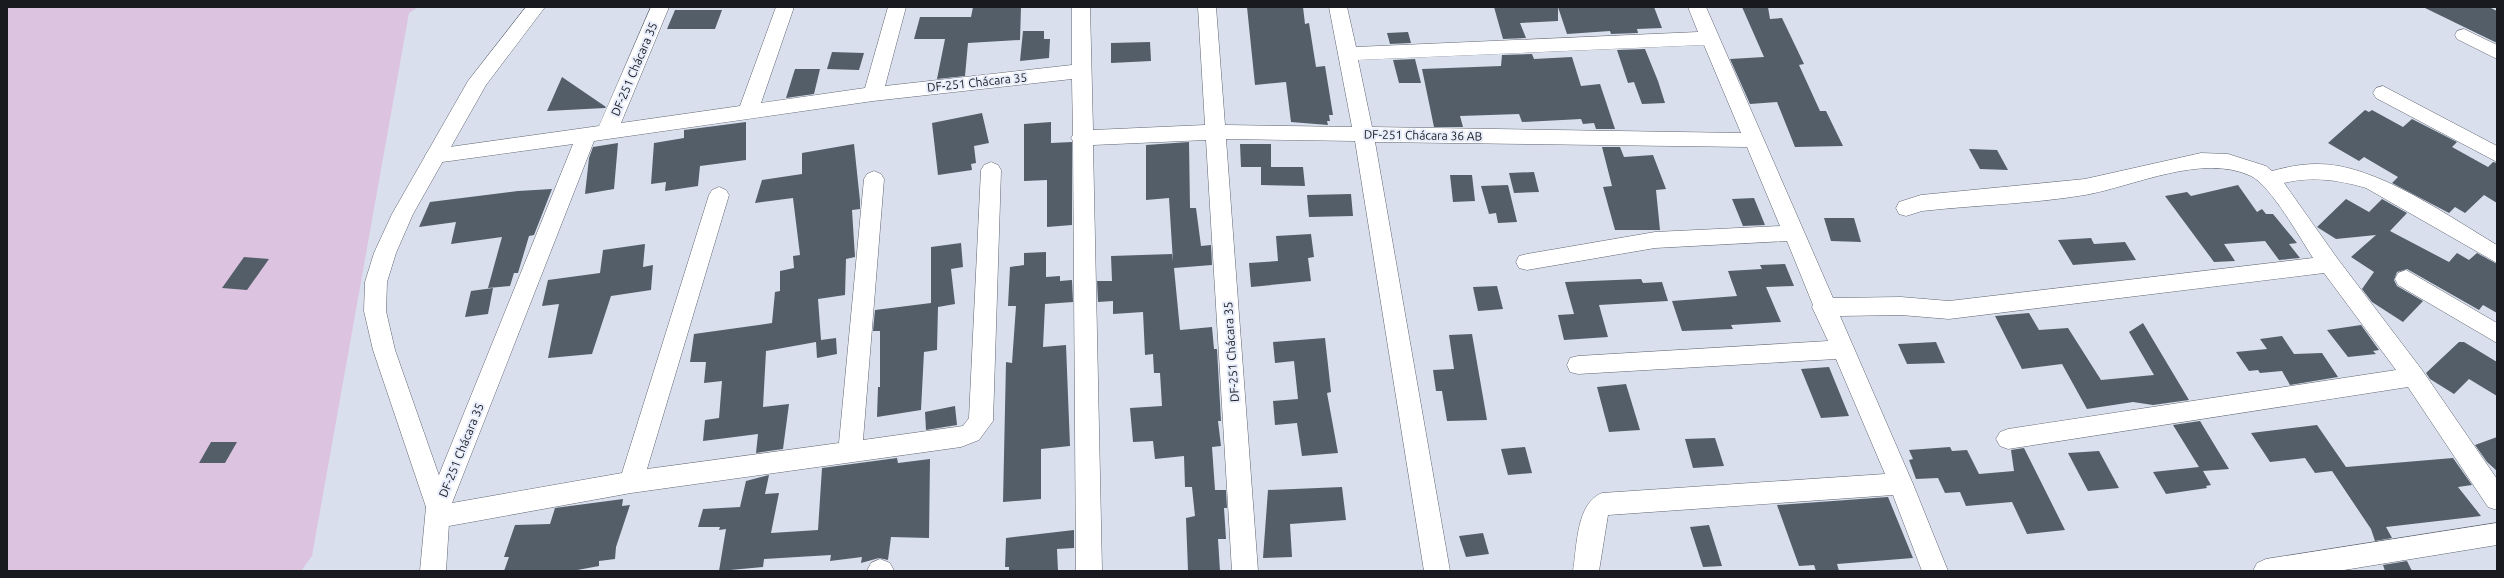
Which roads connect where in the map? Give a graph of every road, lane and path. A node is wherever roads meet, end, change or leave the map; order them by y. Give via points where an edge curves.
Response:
1 (536, 7) edge
2 (660, 7) edge
3 (785, 7) edge
4 (897, 7) edge
5 (1081, 7) edge
6 (1207, 7) edge
7 (1338, 7) edge
8 (1697, 7) edge
9 (2464, 36) dead end
10 (1710, 38) junction
11 (2497, 53) edge
12 (1347, 54) junction
13 (1081, 71) junction
14 (2383, 93) dead end
15 (874, 94) junction
16 (748, 111) junction
17 (597, 132) junction
18 (1217, 132) junction
19 (1364, 134) junction
20 (1082, 138) junction
21 (1754, 140) junction
22 (2497, 155) edge
23 (435, 156) junction
24 (991, 170) dead end
25 (874, 179) dead end
26 (2269, 179) junction
27 (719, 196) dead end
28 (1906, 208) dead end
29 (1794, 233) junction
30 (2497, 255) edge
31 (1527, 262) dead end
32 (2329, 264) junction
33 (2406, 279) dead end
34 (1823, 307) junction
35 (2497, 334) edge
36 (1844, 350) junction
37 (1578, 365) dead end
38 (2414, 377) junction
39 (2008, 439) dead end
40 (850, 451) junction
41 (631, 482) junction
42 (1901, 484) junction
43 (2497, 499) edge
44 (438, 512) junction
45 (2497, 534) edge
46 (434, 571) edge
47 (1089, 571) edge
48 (1245, 571) edge
49 (1437, 571) edge
50 (1586, 571) edge
51 (1935, 571) edge
52 (2266, 571) edge

1 - 23 street, DF-251 Chácara 35 via 478,81
2 - 17 street, DF-251 Chácara 35
3 - 16 street
4 - 15 street
5 - 13 street
6 - 18 street
7 - 12 street
8 - 10 street
9 - 11 street
10 - 12 street
10 - 21 street
12 - 19 street
13 - 15 street, DF-251 Chácara 35
13 - 20 street
14 - 22 street
15 - 16 street, DF-251 Chácara 35
16 - 17 street, DF-251 Chácara 35
17 - 23 street, DF-251 Chácara 35
17 - 44 street, DF-251 Chácara 35
18 - 19 street, DF-251 Chácara 36 AB
18 - 20 street, DF-251 Chácara 36 AB
18 - 48 street, DF-251 Chácara 35
19 - 21 street, DF-251 Chácara 36 AB
19 - 49 street
20 - 47 street
21 - 29 street
23 - 44 street, DF-251 Chácara 35 via 385,253 376,282 376,311 384,350
24 - 40 street via 981,421 971,433 961,437
25 - 40 street
26 - 28 street via 2259,171 2228,160 2201,160 2106,183 1921,203
26 - 30 street via 2293,173 2318,172 2344,174 2373,183
26 - 32 street
27 - 41 street
29 - 31 street via 1655,240
29 - 34 street
32 - 34 street via 1948,310 1901,306
32 - 38 street
33 - 35 street
34 - 36 street
36 - 37 street
36 - 42 street
38 - 39 street
38 - 43 street
40 - 41 street
41 - 44 street
42 - 50 street via 1602,504 1595,518
42 - 51 street
44 - 46 street
45 - 52 street

